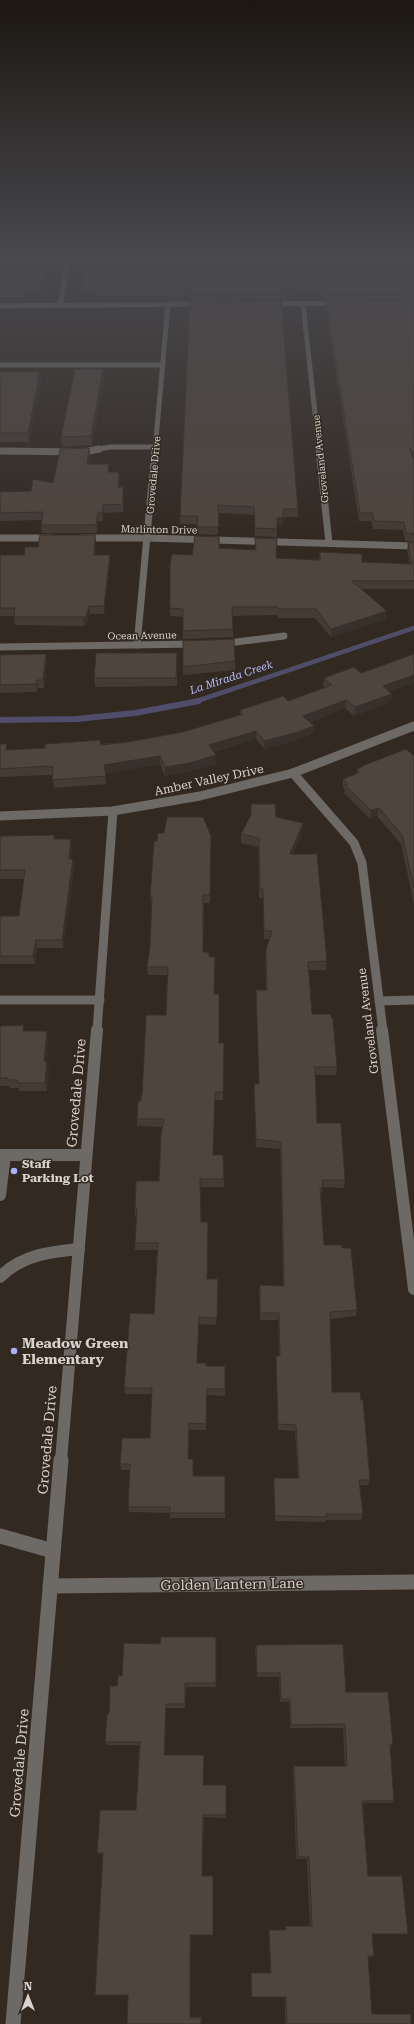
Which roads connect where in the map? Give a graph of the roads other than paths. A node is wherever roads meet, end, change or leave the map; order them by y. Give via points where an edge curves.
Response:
1 (164, 351) edge
2 (308, 351) edge
3 (0, 364) edge
4 (163, 365) junction
5 (155, 447) junction
6 (0, 451) edge
7 (0, 538) edge
8 (62, 538) edge
9 (77, 538) edge
10 (147, 538) junction
11 (329, 543) junction
12 (414, 546) edge
13 (284, 636) dead end
14 (137, 645) junction
15 (0, 647) edge
16 (414, 726) edge
17 (293, 774) junction
18 (113, 810) junction
19 (0, 816) edge
20 (0, 1000) edge
21 (100, 1000) junction
22 (414, 1000) edge
23 (379, 1001) junction
24 (3, 1155) edge
25 (86, 1156) junction
26 (0, 1195) edge
27 (411, 1241) edge
28 (79, 1249) junction
29 (0, 1277) edge
30 (414, 1289) edge
31 (0, 1536) edge
32 (53, 1551) junction
33 (414, 1582) edge
34 (50, 1586) junction
35 (13, 2024) edge

1 - 4 street, Grovedale Drive
2 - 11 street, Groveland Avenue
3 - 4 street
4 - 5 street, Grovedale Drive
5 - 6 street via 110,447 84,452
5 - 10 street, Grovedale Drive
7 - 8 street
9 - 10 street, Marlinton Drive
10 - 11 street, Marlinton Drive
10 - 14 street, Grovedale Drive
11 - 12 street, Marlinton Drive
13 - 14 street, Ocean Avenue via 206,644
14 - 15 street, Ocean Avenue
16 - 17 street, Amber Valley Drive
17 - 18 street, Amber Valley Drive via 200,796
17 - 23 street, Groveland Avenue via 354,843 362,863
18 - 19 street, Amber Valley Drive
18 - 21 street, Grovedale Drive
20 - 21 street
21 - 25 street, Grovedale Drive
22 - 23 street
23 - 27 street, Groveland Avenue
24 - 25 street
24 - 26 street
25 - 28 street, Grovedale Drive
27 - 30 street, Groveland Avenue
28 - 29 street via 39,1253 19,1261
28 - 32 street, Grovedale Drive
31 - 32 street
32 - 34 street, Grovedale Drive
33 - 34 street, Golden Lantern Lane
34 - 35 street, Grovedale Drive

